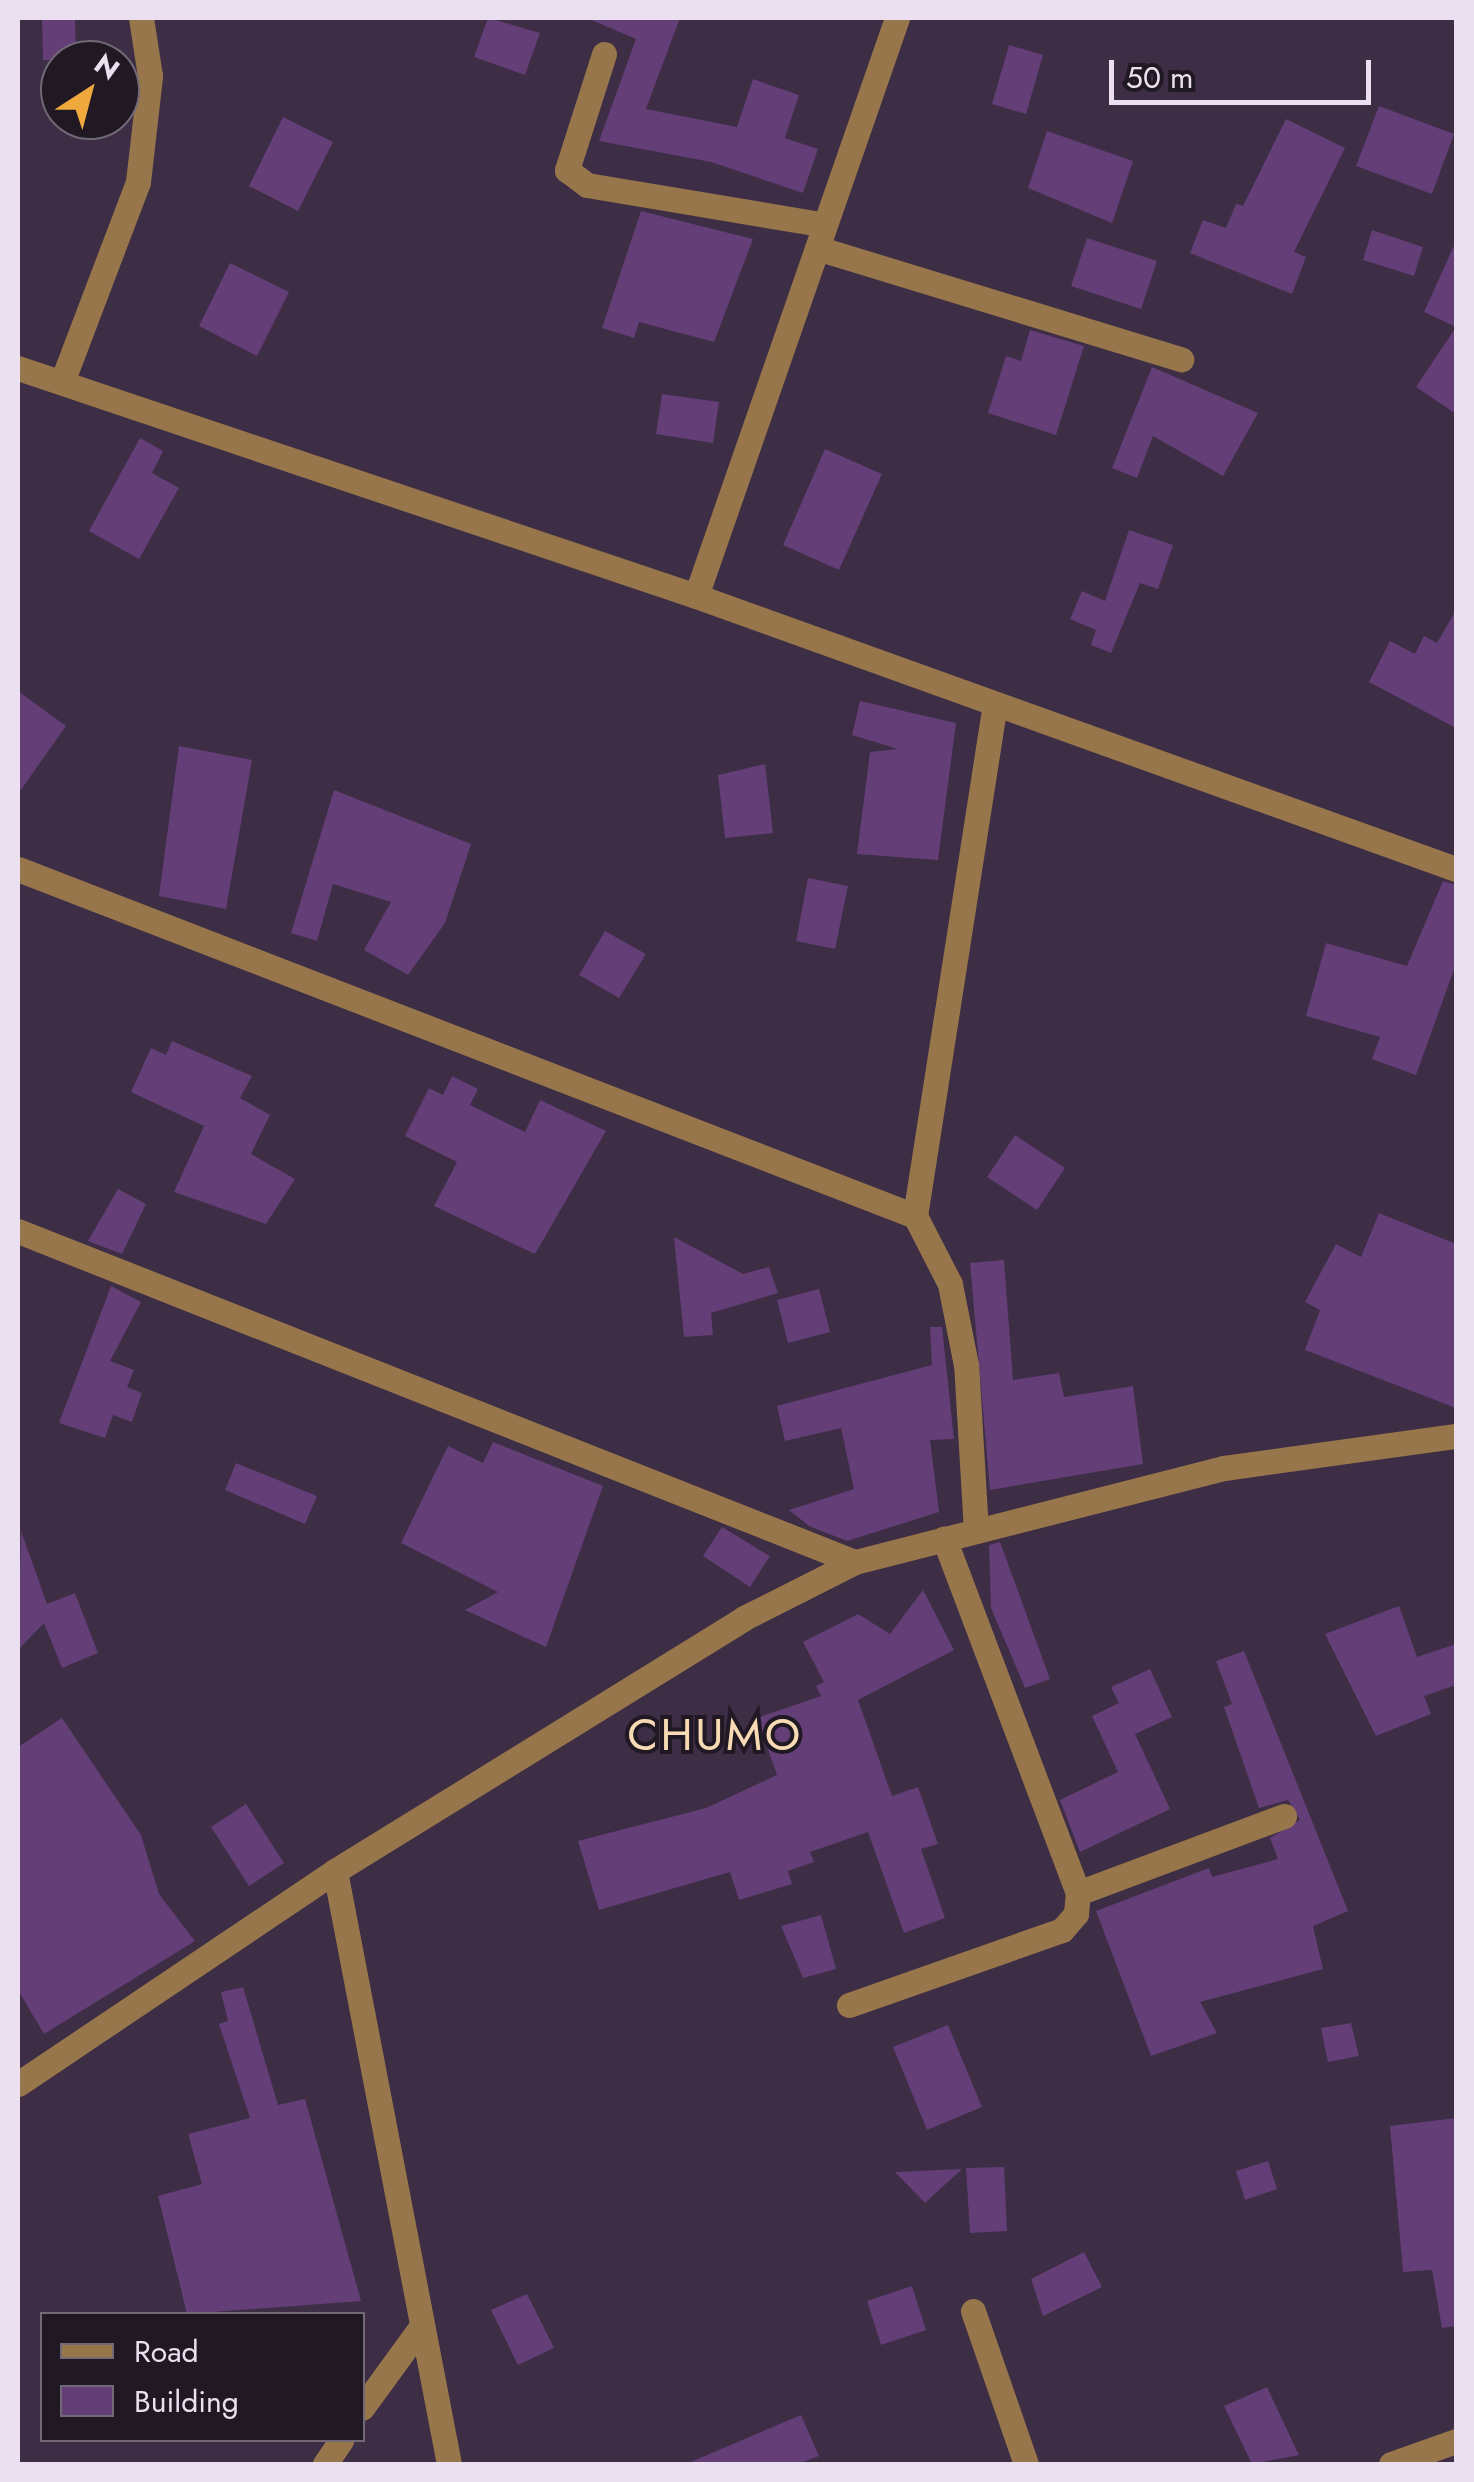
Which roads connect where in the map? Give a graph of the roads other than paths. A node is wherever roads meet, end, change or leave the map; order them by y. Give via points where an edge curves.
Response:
1 (142, 18) edge
2 (897, 18) edge
3 (604, 54) dead end
4 (821, 236) junction
5 (1181, 360) dead end
6 (18, 368) edge
7 (62, 382) junction
8 (696, 596) junction
9 (994, 710) junction
10 (1456, 868) edge
11 (18, 869) edge
12 (915, 1216) junction
13 (18, 1231) edge
14 (1456, 1436) edge
15 (976, 1530) junction
16 (944, 1539) junction
17 (855, 1562) junction
18 (1284, 1816) dead end
19 (335, 1871) junction
20 (1078, 1893) junction
21 (849, 2005) dead end
22 (18, 2083) edge
23 (974, 2311) dead end
24 (422, 2327) junction
25 (365, 2404) edge
26 (1456, 2440) edge
27 (341, 2442) edge
28 (325, 2464) edge
29 (449, 2464) edge
30 (1026, 2464) edge
31 (1391, 2464) edge

1 - 7 street via 150,76 138,182
2 - 4 street
3 - 4 street via 567,170 587,185
4 - 5 street
4 - 8 street
6 - 7 street
7 - 8 street
8 - 9 street
9 - 10 street
9 - 12 street
11 - 12 street
12 - 15 street via 950,1284 966,1365
13 - 17 street
14 - 15 street via 1224,1468
15 - 16 street
16 - 17 street
16 - 20 street
17 - 19 street via 744,1618
18 - 20 street
19 - 22 street
19 - 24 street
20 - 21 street via 1062,1930
23 - 30 street
24 - 25 street
24 - 29 street
26 - 31 street
27 - 28 street

